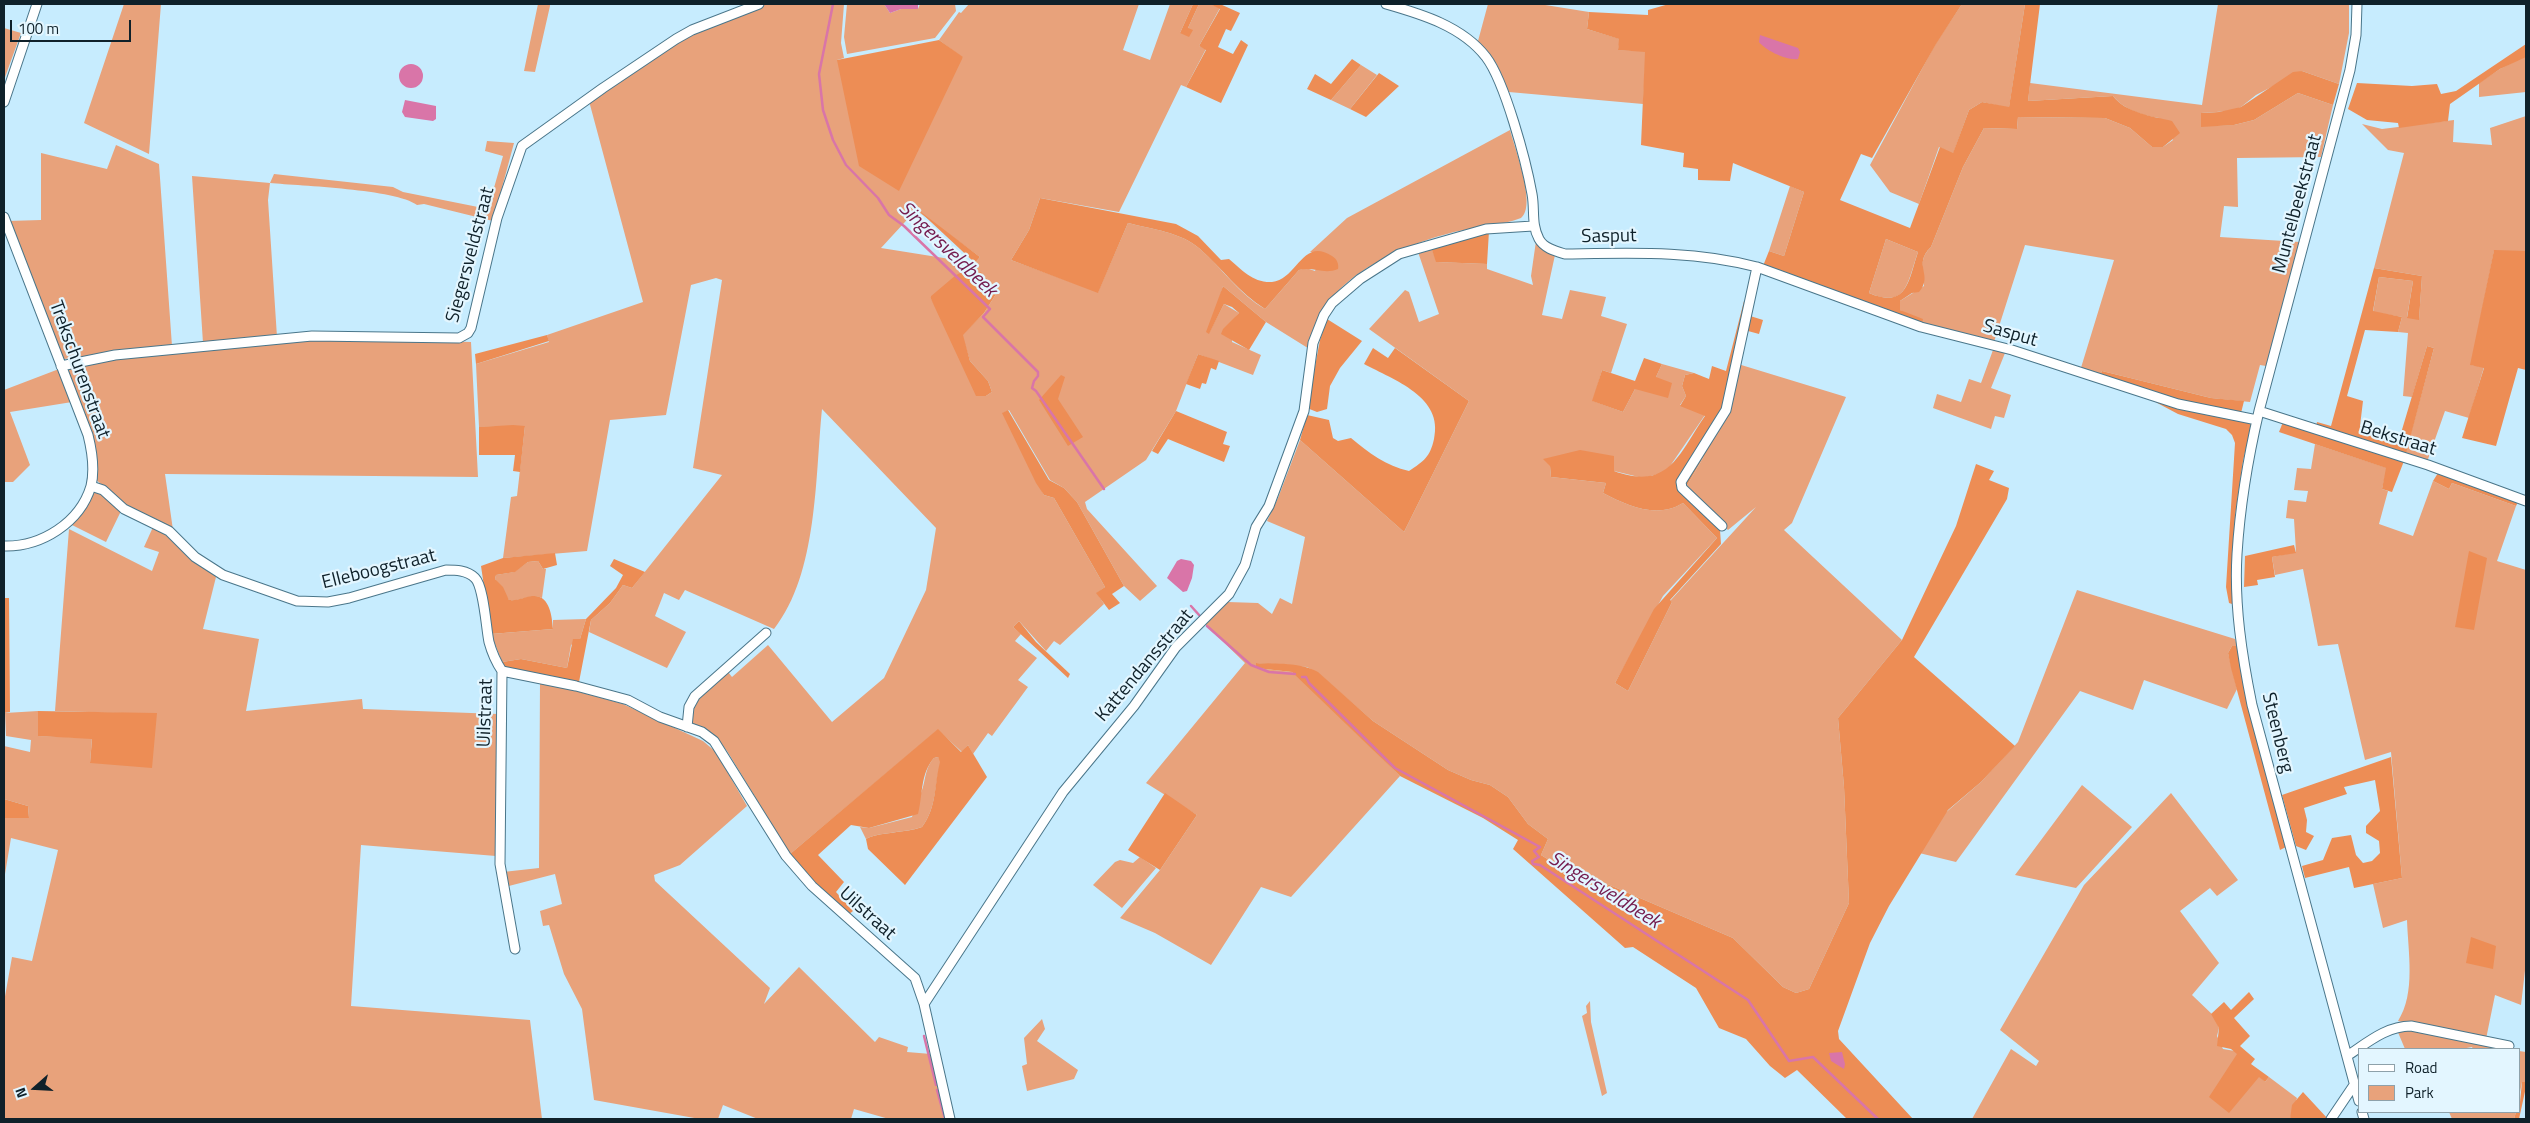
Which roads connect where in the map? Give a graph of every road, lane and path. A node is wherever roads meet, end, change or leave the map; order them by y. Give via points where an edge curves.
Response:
1 (37, 4) edge
2 (759, 4) edge
3 (1386, 4) edge
4 (2357, 4) edge
5 (4, 102) edge
6 (4, 217) edge
7 (1533, 226) junction
8 (1757, 267) junction
9 (61, 366) junction
10 (2258, 416) junction
11 (91, 486) junction
12 (2526, 501) edge
13 (1722, 526) dead end
14 (4, 546) edge
15 (766, 633) dead end
16 (502, 671) junction
17 (687, 727) junction
18 (515, 949) dead end
19 (918, 984) junction
20 (936, 984) junction
21 (924, 1004) junction
22 (2509, 1046) dead end
23 (2359, 1048) edge
24 (2358, 1049) edge
25 (2347, 1056) junction
26 (2354, 1085) junction
27 (2358, 1098) edge
28 (950, 1119) edge
29 (2331, 1119) edge

1 - 5 street
2 - 9 street, Siegersveldstraat via 692,30 660,49 522,146 496,218 471,328 465,336 312,336 115,355
3 - 7 street via 1410,10 1458,32 1486,57 1507,102 1532,195
4 - 10 street, Muntelbeekstraat via 2350,70
6 - 9 street, Trekschurenstraat
7 - 8 street, Sasput via 1540,241 1553,251 1564,254 1664,252 1730,260
7 - 20 street, Kattendansstraat via 1486,229 1399,254 1360,279 1332,303 1313,344 1304,411 1237,581 1229,594 1176,647 1134,706 1063,792
8 - 10 street, Sasput via 1922,327 2012,350 2178,404
8 - 13 street via 1726,410 1681,482 1682,488
9 - 11 street, Trekschurenstraat via 88,436 93,467
10 - 12 street, Bekstraat via 2428,465
10 - 25 street, Steenberg via 2248,459 2236,555 2243,664 2260,738
11 - 14 street, Trekschurenstraat via 79,508 58,530 26,544
11 - 16 street, Elleboogstraat via 103,490 124,509 169,531 195,557 223,575 296,600 328,602 349,598 446,570 469,574 479,583 490,644
15 - 17 street via 695,696 689,707
16 - 17 street, Uilstraat via 628,700
16 - 18 street, Uilstraat via 500,864
17 - 19 street, Uilstraat via 702,732 722,751 786,856 812,886
19 - 20 street
19 - 21 street, Uilstraat
20 - 21 street, Kattendansstraat
21 - 28 street
22 - 23 street via 2400,1026
24 - 25 street
25 - 26 street, Steenberg
26 - 27 street, Steenberg
26 - 29 street

